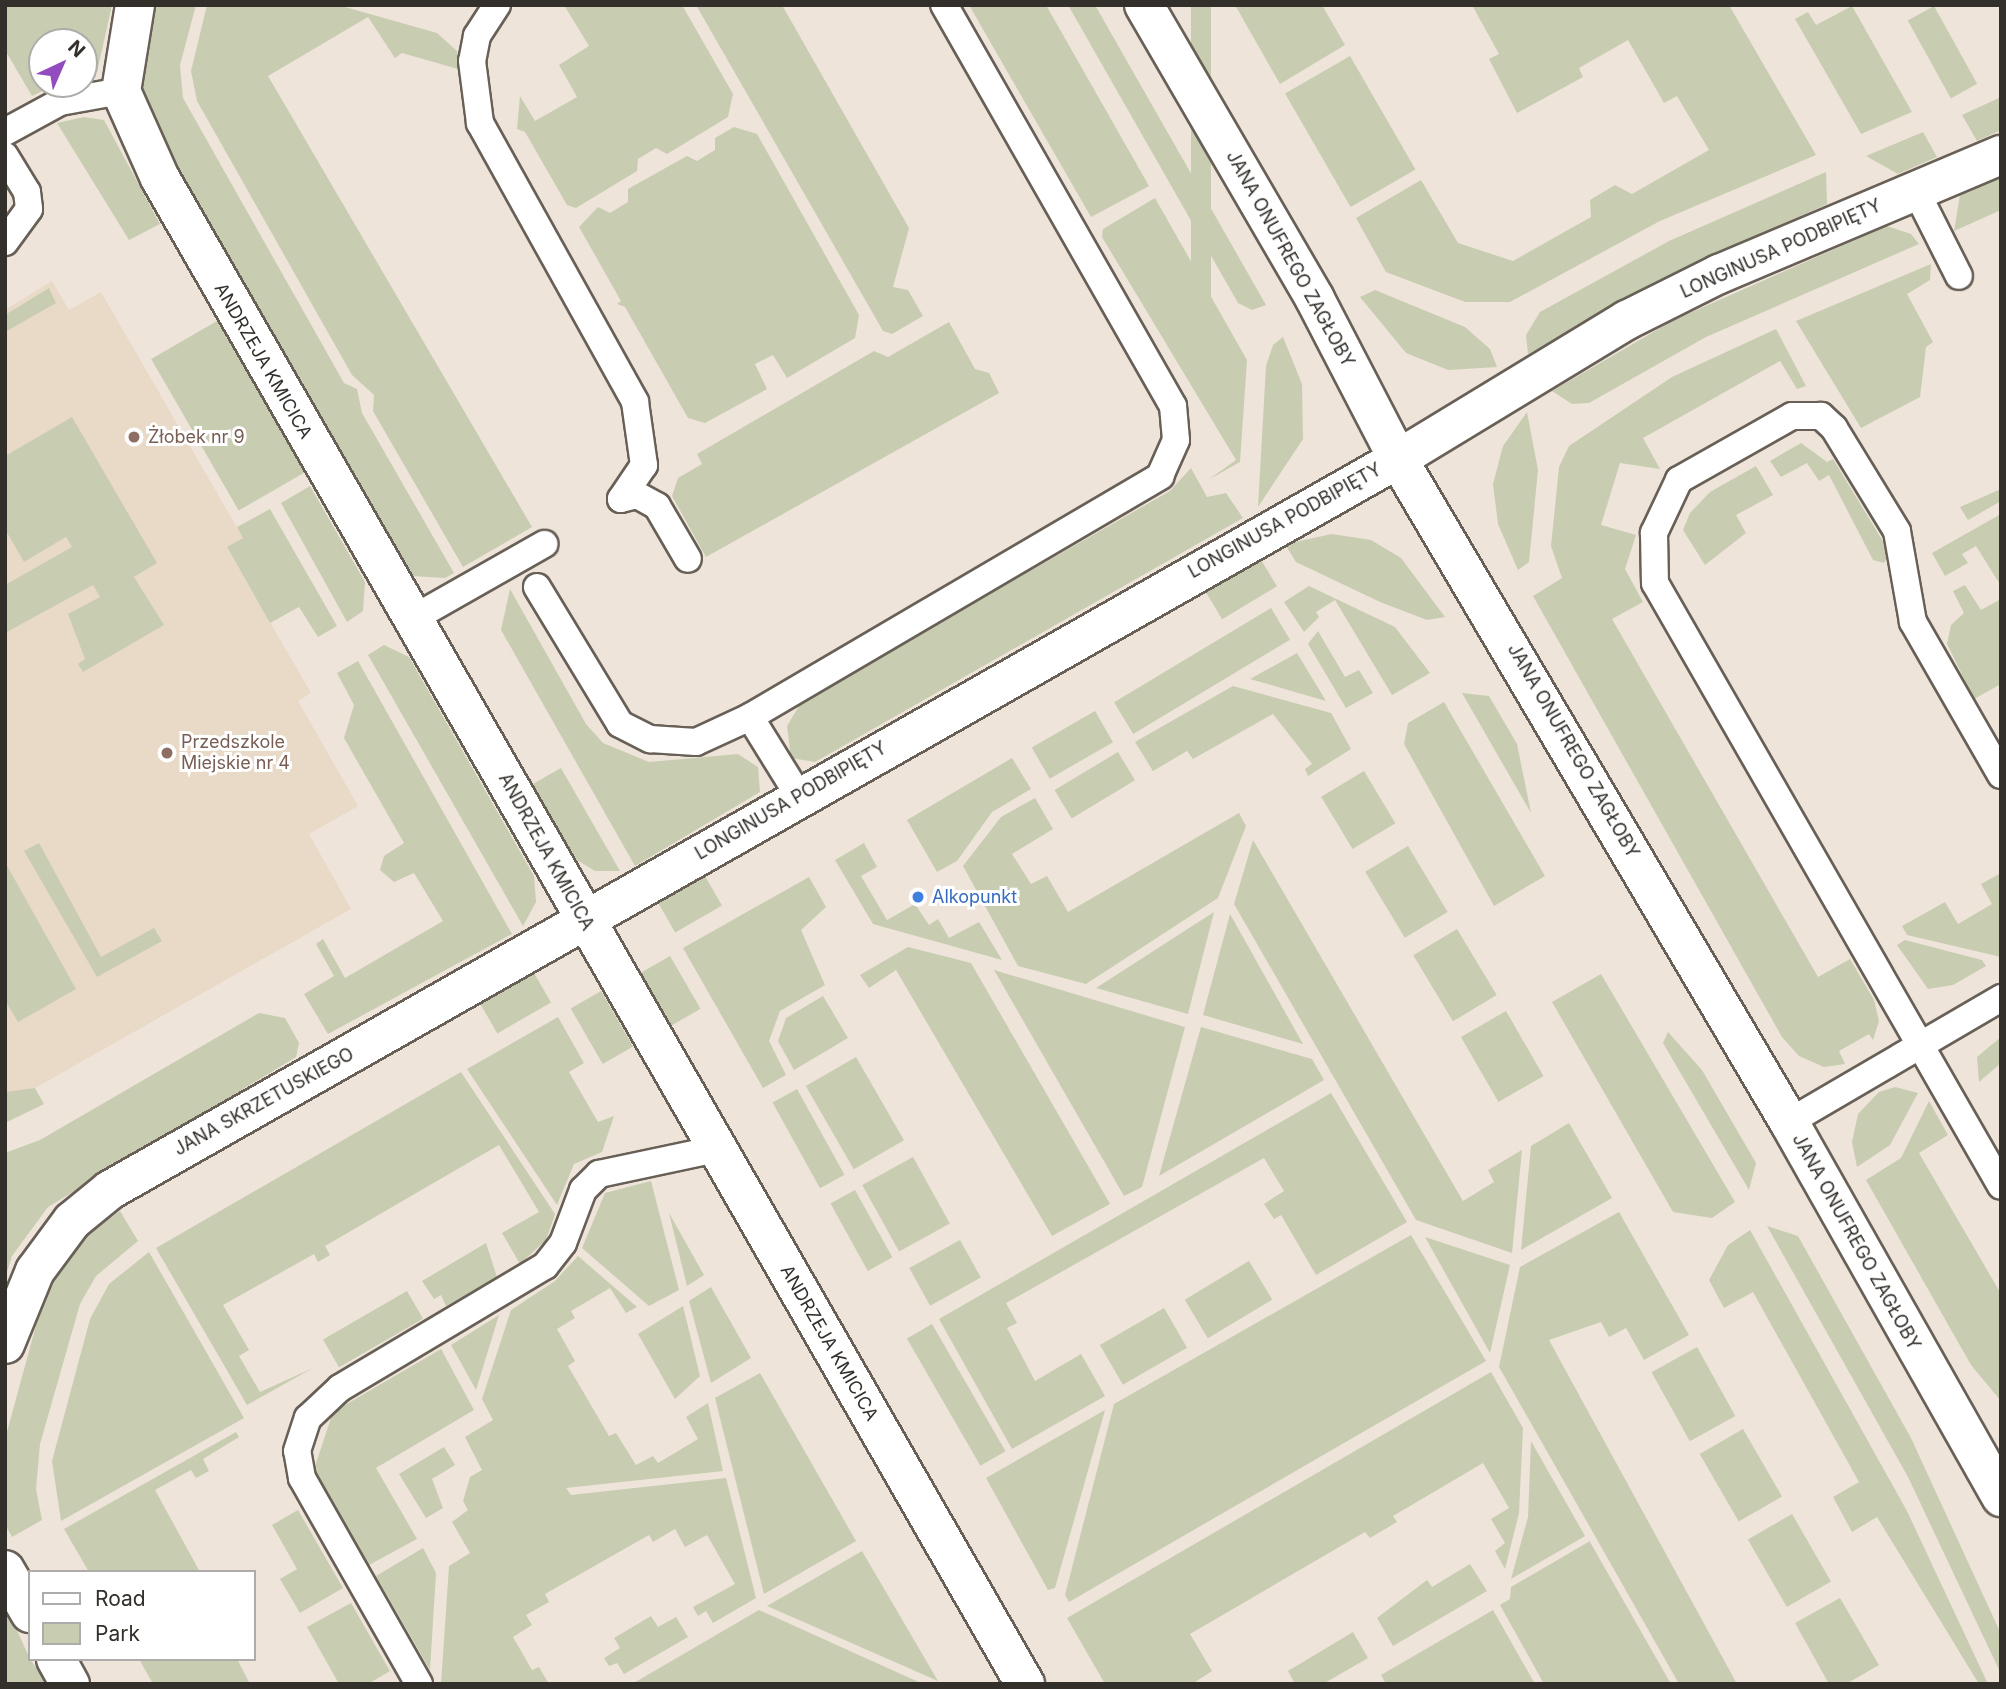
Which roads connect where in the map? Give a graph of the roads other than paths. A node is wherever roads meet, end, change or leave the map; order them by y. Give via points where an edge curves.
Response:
1 (135, 5) edge
2 (497, 5) edge
3 (944, 5) edge
4 (1144, 5) edge
5 (121, 91) junction
6 (5, 132) edge
7 (2001, 155) edge
8 (5, 156) edge
9 (1916, 191) junction
10 (5, 242) edge
11 (1959, 276) dead end
12 (1398, 459) junction
13 (544, 544) dead end
14 (688, 559) dead end
15 (537, 587) dead end
16 (414, 618) junction
17 (750, 717) junction
18 (2001, 775) edge
19 (799, 796) junction
20 (585, 922) junction
21 (2001, 998) edge
22 (1919, 1043) junction
23 (1789, 1122) junction
24 (716, 1149) junction
25 (2001, 1186) edge
26 (5, 1344) edge
27 (2001, 1497) edge
28 (5, 1570) edge
29 (28, 1610) edge
30 (57, 1661) edge
31 (70, 1684) edge
32 (419, 1684) edge
33 (1025, 1684) edge

1 - 5 street
2 - 14 lane via 477,36 472,61 486,144 635,401 644,465 621,499 637,495 657,506
3 - 17 lane via 1173,406 1176,440 1150,486
4 - 12 street, JANA ONUFREGO ZAGŁOBY via 1315,299
5 - 6 lane via 60,102
5 - 16 street, ANDRZEJA KMICICA via 213,276
7 - 9 street, LONGINUSA PODBIPIĘTY
8 - 10 lane via 27,192 29,209
9 - 11 lane
9 - 12 street, LONGINUSA PODBIPIĘTY via 1674,295
12 - 19 street, LONGINUSA PODBIPIĘTY
12 - 23 street, JANA ONUFREGO ZAGŁOBY
13 - 16 lane
15 - 17 lane via 607,710 636,734 667,743 696,742
16 - 20 street, ANDRZEJA KMICICA
17 - 19 lane
18 - 22 lane via 1913,622 1897,531 1834,428 1821,416 1792,416 1679,480 1654,533 1655,583
19 - 20 street, LONGINUSA PODBIPIĘTY
20 - 24 street, ANDRZEJA KMICICA
20 - 26 street, JANA SKRZETUSKIEGO via 110,1190 72,1222 35,1271
21 - 22 lane
22 - 23 lane
22 - 25 lane
23 - 27 street, JANA ONUFREGO ZAGŁOBY
24 - 32 lane via 599,1174 583,1190 563,1243 545,1266 340,1388 308,1418 298,1451 302,1478
24 - 33 street, ANDRZEJA KMICICA
28 - 29 street
30 - 31 street

